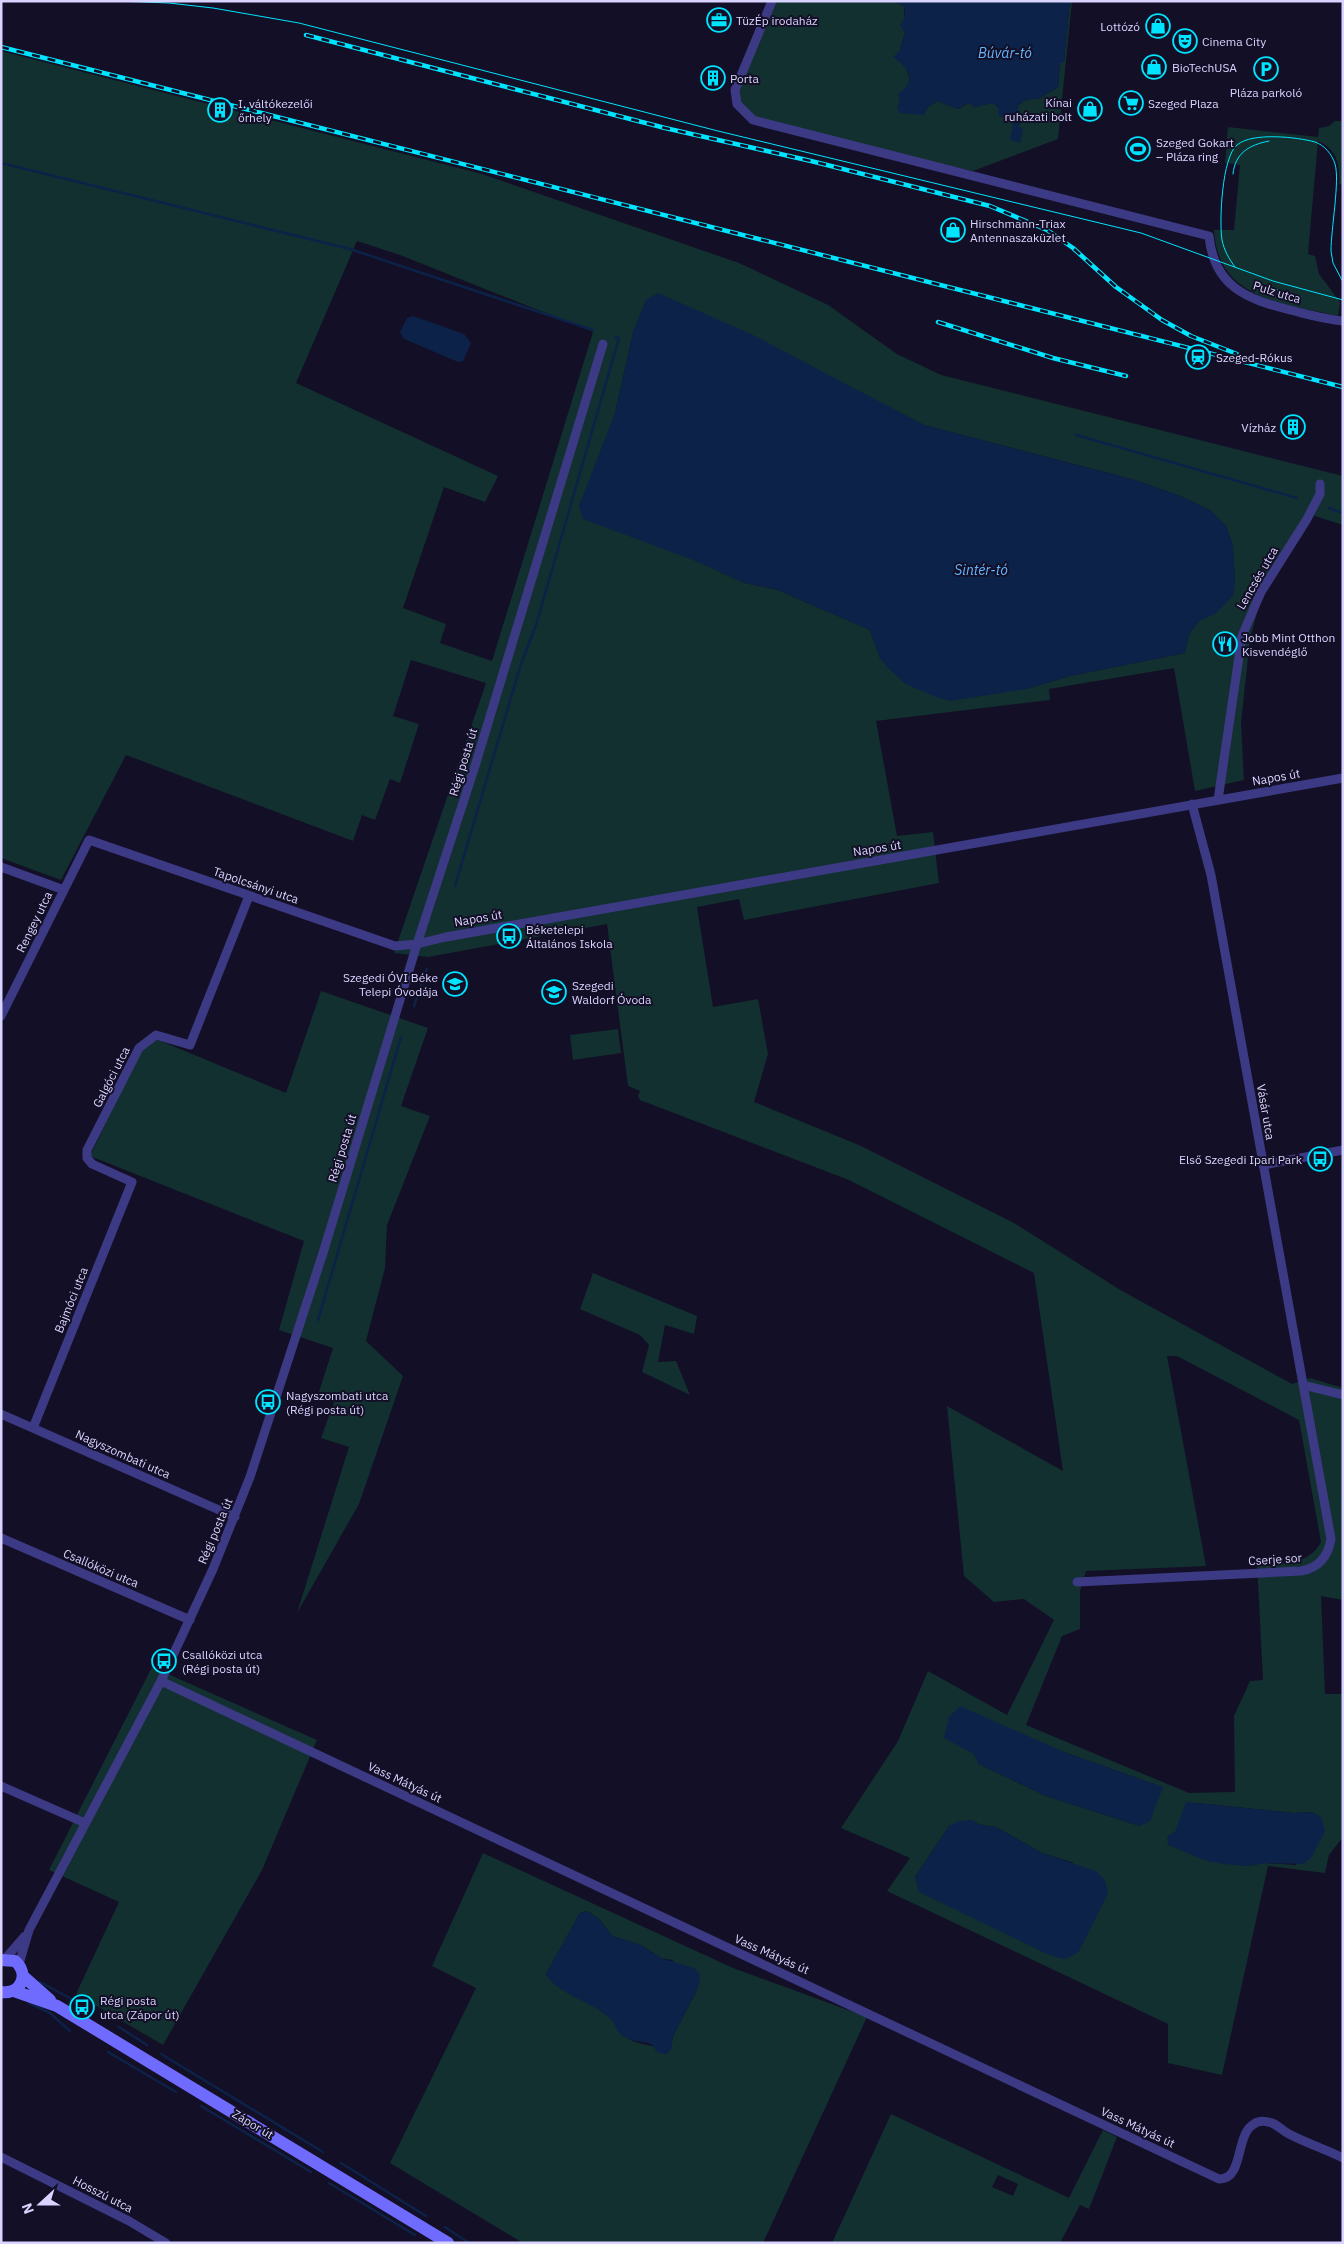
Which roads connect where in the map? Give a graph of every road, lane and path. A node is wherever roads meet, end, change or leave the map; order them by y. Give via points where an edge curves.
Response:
1 (772, 1) edge
2 (1343, 321) edge
3 (603, 344) dead end
4 (1320, 489) dead end
5 (1343, 778) edge
6 (1218, 800) junction
7 (1192, 804) junction
8 (89, 840) joint
9 (1, 867) edge
10 (64, 890) junction
11 (249, 896) junction
12 (416, 944) junction
13 (1, 1016) edge
14 (1343, 1150) edge
15 (1263, 1165) junction
16 (132, 1182) joint
17 (1304, 1385) junction
18 (1343, 1395) edge
19 (1, 1414) edge
20 (33, 1428) junction
21 (235, 1517) junction
22 (1, 1538) edge
23 (1077, 1582) dead end
24 (190, 1620) junction
25 (161, 1681) junction
26 (1, 1786) edge
27 (85, 1823) junction
28 (30, 1930) junction
29 (3, 1959) edge
30 (21, 1970) junction
31 (6, 1994) edge
32 (57, 2006) junction
33 (1, 2157) edge
34 (1343, 2158) edge
35 (166, 2243) edge
36 (448, 2243) edge

1 - 2 street, Pulz utca via 735,90 741,110 761,124 1209,236 1217,267 1242,294 1257,301
3 - 12 street, Régi posta út via 475,766
4 - 6 street, Lencsés utca via 1307,519 1257,599 1242,636
5 - 6 street, Napos út
6 - 7 street, Napos út
7 - 12 street, Napos út
7 - 15 street, Vásár utca via 1211,875
8 - 10 street, Rengey utca
8 - 11 street, Tapolcsányi utca
9 - 10 street
10 - 13 street, Rengey utca
11 - 12 street, Tapolcsányi utca via 395,946
11 - 16 street, Galgóci utca via 190,1045 156,1034 139,1048 87,1150 87,1158 92,1164
12 - 21 street, Régi posta út via 322,1253
14 - 15 street
15 - 17 street, Vásár utca
16 - 20 street, Bajmóci utca
17 - 18 street
17 - 23 street, Cserje sor via 1331,1534 1329,1551 1318,1565 1301,1571
19 - 20 street, Nagyszombati utca
20 - 21 street, Nagyszombati utca
21 - 24 street, Régi posta út
22 - 24 street, Csallóközi utca
24 - 25 street, Régi posta út
25 - 27 street, Régi posta út
25 - 34 street, Vass Mátyás út via 1219,2179 1227,2178 1233,2172 1245,2134 1258,2122 1274,2124 1288,2134
26 - 27 street
27 - 28 street, Régi posta út
28 - 29 street, Régi posta út
28 - 30 street, Régi posta út
29 - 30 street
30 - 31 street via 21,1985
30 - 32 street, Zápor út
31 - 32 street, Zápor út
32 - 36 street, Zápor út
33 - 35 street, Hosszú utca

